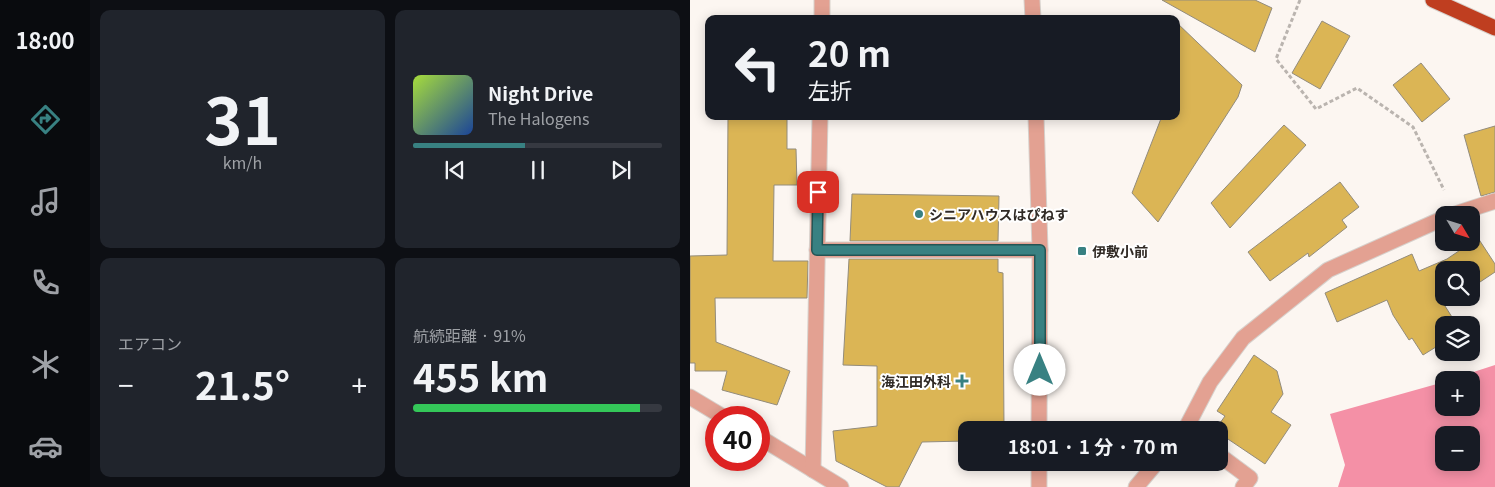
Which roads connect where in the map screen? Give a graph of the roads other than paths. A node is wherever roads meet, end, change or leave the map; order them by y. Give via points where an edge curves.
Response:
1 (822, 0) edge
2 (1032, 0) edge
3 (1433, 0) edge
4 (822, 15) edge
5 (1033, 15) edge
6 (1495, 28) edge
7 (820, 120) edge
8 (1036, 120) edge
9 (1495, 201) edge
10 (1480, 206) edge
11 (1435, 223) edge
12 (817, 250) junction
13 (1040, 250) junction
14 (690, 397) edge
15 (705, 406) edge
16 (1040, 421) edge
17 (1190, 421) edge
18 (770, 444) edge
19 (1228, 462) edge
20 (813, 470) junction
21 (1039, 471) edge
22 (1150, 471) edge
23 (841, 487) edge
24 (1039, 487) edge
25 (1136, 487) edge
26 (1243, 487) edge

1 - 4 street
2 - 5 street
3 - 6 highway
7 - 12 street
8 - 13 street
9 - 10 street
11 - 17 street via 1328,270 1243,338 1210,382
12 - 13 street
12 - 20 street
13 - 16 street
14 - 15 street
18 - 20 street
19 - 26 street via 1250,478
20 - 23 street
21 - 24 street
22 - 25 street

